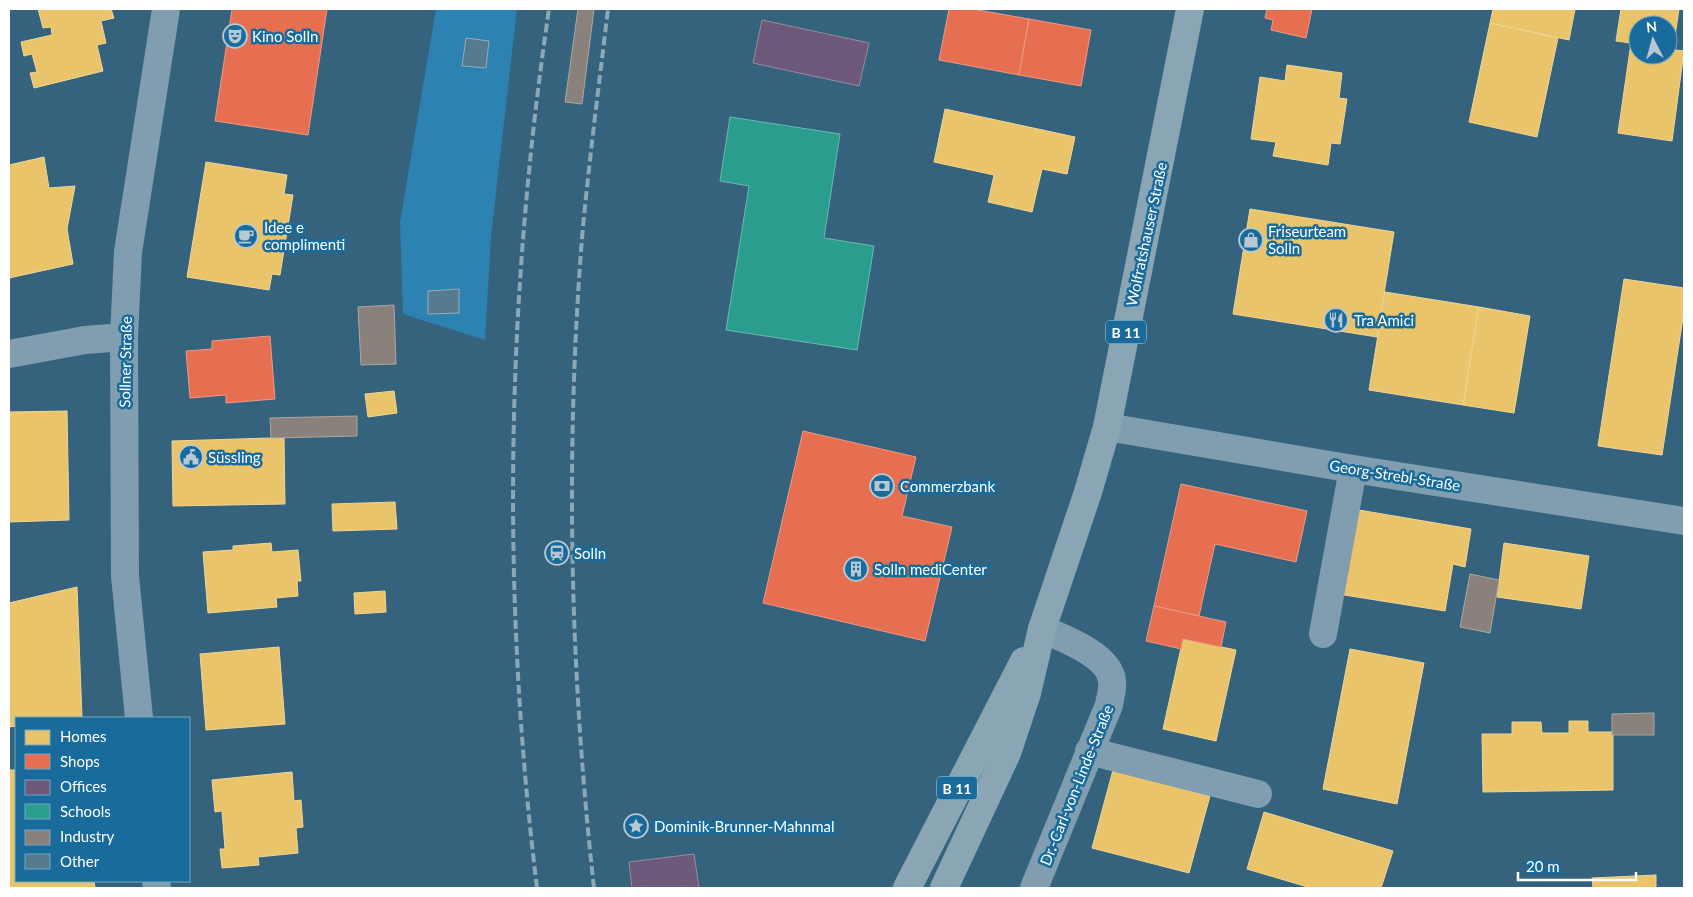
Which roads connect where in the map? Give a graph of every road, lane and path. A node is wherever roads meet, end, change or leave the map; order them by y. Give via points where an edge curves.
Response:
1 (166, 9) edge
2 (1190, 9) edge
3 (124, 337) junction
4 (9, 354) edge
5 (1106, 426) junction
6 (1352, 469) junction
7 (1684, 521) edge
8 (1042, 629) junction
9 (1323, 634) dead end
10 (139, 717) edge
11 (1089, 752) junction
12 (1258, 794) dead end
13 (907, 888) edge
14 (944, 888) edge
15 (1034, 888) edge

1 - 3 street, Sollner Straße via 128,252
2 - 5 main road, Wolfratshauser Straße / B 11
3 - 4 street via 85,340
3 - 10 street, Sollner Straße via 125,576
5 - 6 street, Georg-Strebl-Straße
5 - 8 main road, Wolfratshauser Straße / B 11 via 1088,492
6 - 7 street, Georg-Strebl-Straße
6 - 9 street
8 - 11 street, Dr.-Carl-von-Linde-Straße via 1086,649 1108,668 1112,680 1110,706
8 - 13 main road, Wolfratshauser Straße / B 11
8 - 14 main road, Wolfratshauser Straße / B 11 via 1007,753
11 - 12 street
11 - 15 street, Dr.-Carl-von-Linde-Straße

